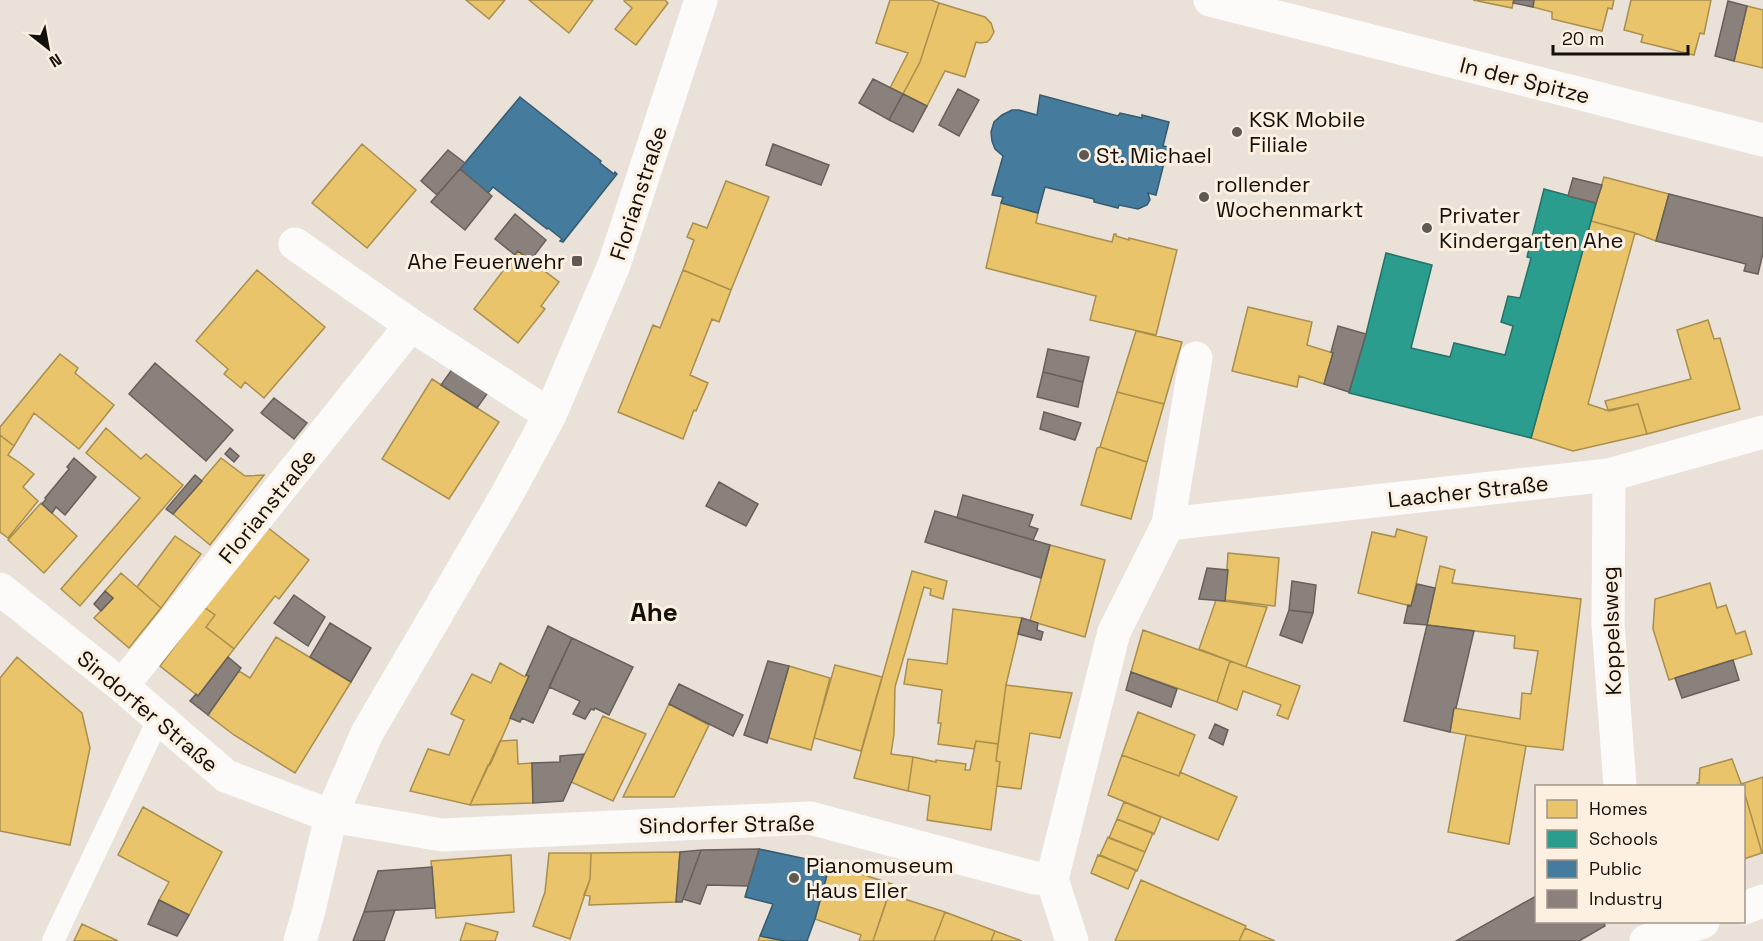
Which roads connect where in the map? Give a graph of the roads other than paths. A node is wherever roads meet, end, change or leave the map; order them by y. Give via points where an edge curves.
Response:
1 (700, 0) edge
2 (1210, 0) edge
3 (1289, 10) edge
4 (1763, 140) edge
5 (295, 244) dead end
6 (411, 325) junction
7 (1196, 358) dead end
8 (550, 415) junction
9 (1763, 432) edge
10 (1609, 475) junction
11 (1168, 525) junction
12 (0, 590) edge
13 (122, 686) junction
14 (159, 718) junction
15 (1620, 785) edge
16 (331, 816) junction
17 (1052, 879) junction
18 (1763, 901) edge
19 (1745, 907) edge
20 (1629, 923) edge
21 (1697, 923) edge
22 (54, 941) edge
23 (300, 941) edge
24 (1072, 941) edge
25 (1631, 941) edge
26 (1646, 941) edge

1 - 8 street, Florianstraße via 614,265
2 - 3 street, In der Spitze
3 - 4 street, In der Spitze
5 - 6 street
6 - 8 street
6 - 13 street, Florianstraße
7 - 11 street
8 - 16 street, Florianstraße via 367,733
9 - 10 street, Laacher Straße
10 - 11 street, Laacher Straße
10 - 15 street, Koppelsweg via 1608,624
11 - 17 street via 1114,632
12 - 13 street, Sindorfer Straße
13 - 14 street, Sindorfer Straße
14 - 16 street, Sindorfer Straße via 226,776
14 - 22 lane
16 - 17 street, Sindorfer Straße via 442,835 810,818 1035,878
16 - 23 street, Florianstraße
17 - 24 street
18 - 19 street
20 - 25 street
21 - 26 street

